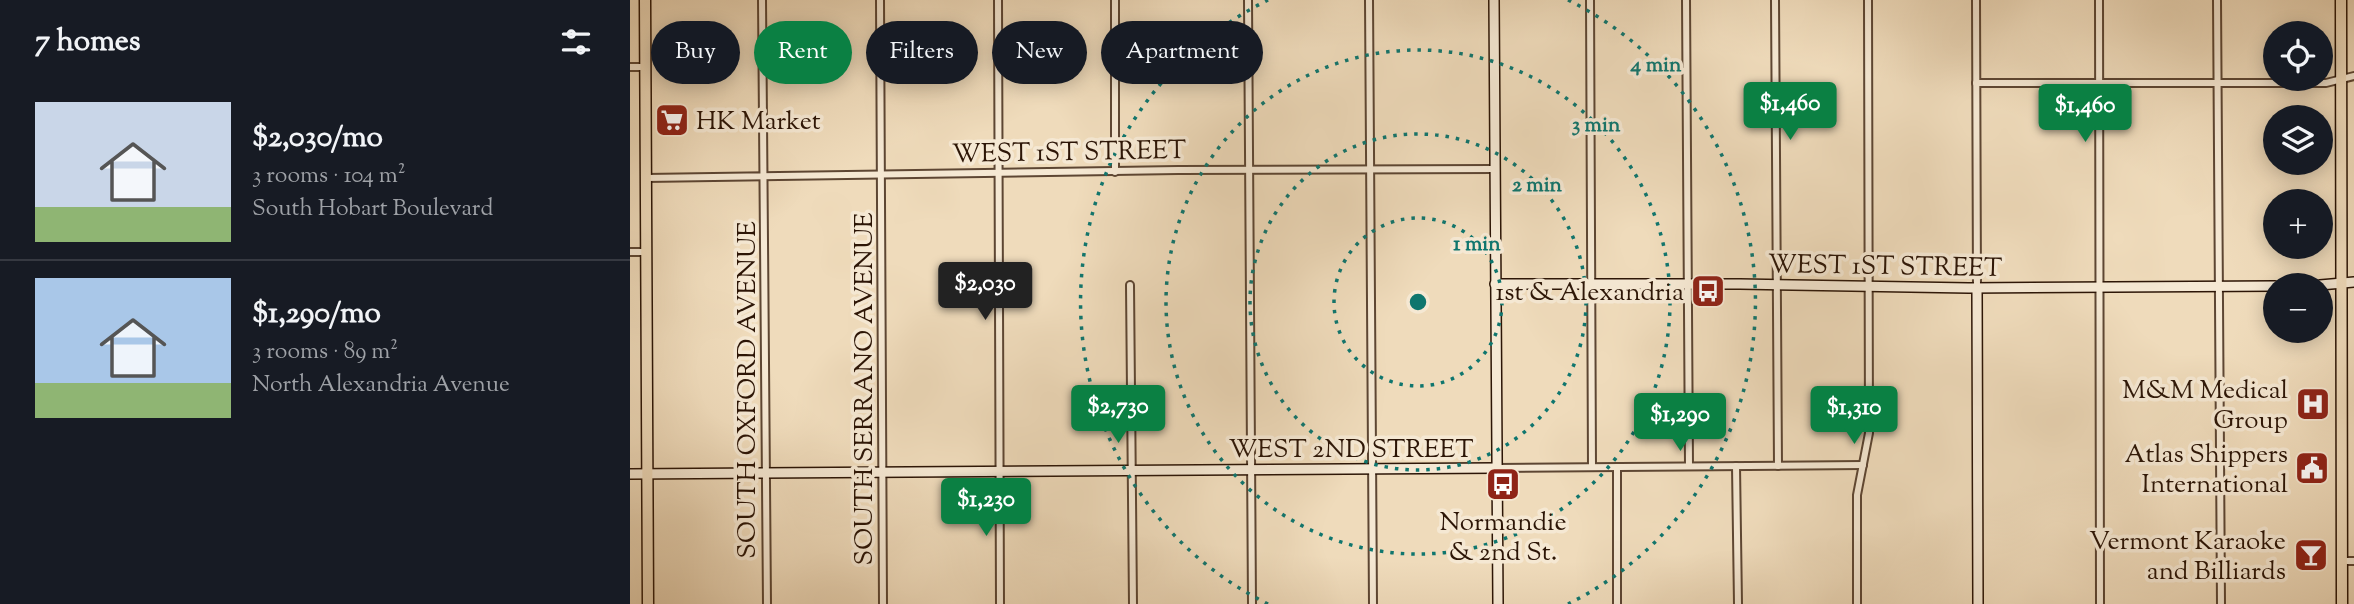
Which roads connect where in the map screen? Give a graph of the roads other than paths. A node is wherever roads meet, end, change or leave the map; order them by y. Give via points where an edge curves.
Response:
1 (645, 0) edge
2 (762, 0) edge
3 (880, 0) edge
4 (998, 0) edge
5 (1115, 0) edge
6 (1248, 0) edge
7 (1369, 0) edge
8 (1494, 0) edge
9 (1590, 0) edge
10 (1686, 0) edge
11 (1775, 0) edge
12 (1868, 0) edge
13 (1976, 0) edge
14 (2099, 0) edge
15 (2217, 0) edge
16 (2341, 0) edge
17 (630, 67) edge
18 (646, 67) junction
19 (2354, 76) edge
20 (2341, 79) junction
21 (1976, 83) junction
22 (2098, 83) junction
23 (2217, 83) junction
24 (1494, 169) junction
25 (1248, 170) junction
26 (1370, 170) junction
27 (1115, 172) junction
28 (998, 173) junction
29 (882, 174) junction
30 (764, 175) junction
31 (645, 178) junction
32 (630, 252) edge
33 (646, 252) junction
34 (2354, 282) edge
35 (1688, 283) junction
36 (1495, 284) junction
37 (1592, 284) junction
38 (2333, 284) edge
39 (2341, 284) junction
40 (1130, 285) dead end
41 (1777, 285) junction
42 (2263, 286) edge
43 (1868, 287) junction
44 (2218, 287) junction
45 (1977, 288) junction
46 (2099, 288) junction
47 (1736, 466) junction
48 (1778, 466) junction
49 (1863, 466) junction
50 (1592, 467) junction
51 (1617, 467) junction
52 (1689, 467) junction
53 (1373, 468) junction
54 (1497, 468) junction
55 (1250, 470) junction
56 (882, 471) junction
57 (998, 471) junction
58 (1132, 471) junction
59 (766, 473) junction
60 (630, 474) edge
61 (648, 474) junction
62 (2342, 561) junction
63 (2354, 561) edge
64 (648, 604) edge
65 (767, 604) edge
66 (883, 604) edge
67 (1000, 604) edge
68 (1133, 604) edge
69 (1252, 604) edge
70 (1373, 604) edge
71 (1497, 604) edge
72 (1617, 604) edge
73 (1738, 604) edge
74 (1857, 604) edge
75 (1978, 604) edge
76 (2100, 604) edge
77 (2221, 604) edge
78 (2342, 604) edge

1 - 18 main road
2 - 30 street, SOUTH OXFORD AVENUE
3 - 29 street, SOUTH SERRANO AVENUE
4 - 28 street
5 - 27 street
6 - 25 street
7 - 26 street
8 - 24 street
9 - 37 street
10 - 35 street
11 - 41 street
12 - 43 street
13 - 21 street
14 - 22 street
15 - 23 street
16 - 20 main road
17 - 18 street
18 - 31 main road
19 - 20 street
20 - 23 street via 2326,83
20 - 39 main road
21 - 22 street
21 - 45 street
22 - 23 street
22 - 46 street
23 - 44 street
24 - 26 street, WEST 1ST STREET
24 - 36 street
25 - 26 street, WEST 1ST STREET
25 - 27 street, WEST 1ST STREET
25 - 55 street
26 - 53 street
27 - 28 street, WEST 1ST STREET
28 - 29 street, WEST 1ST STREET
28 - 57 street
29 - 30 street, WEST 1ST STREET
29 - 56 street, SOUTH SERRANO AVENUE
30 - 31 street, WEST 1ST STREET
30 - 59 street, SOUTH OXFORD AVENUE
31 - 33 main road
32 - 33 street
33 - 61 main road
34 - 39 street
35 - 37 street, WEST 1ST STREET
35 - 41 street, WEST 1ST STREET
35 - 52 street
36 - 37 street, WEST 1ST STREET
36 - 54 street
37 - 50 street
38 - 39 street
39 - 62 main road
40 - 58 street
41 - 43 street, WEST 1ST STREET
41 - 48 street
42 - 44 street, WEST 1ST STREET
43 - 45 street, WEST 1ST STREET
43 - 49 street via 1869,433
44 - 46 street, WEST 1ST STREET
44 - 77 street
45 - 46 street, WEST 1ST STREET
45 - 75 street
46 - 76 street
47 - 48 street, WEST 2ND STREET
47 - 52 street, WEST 2ND STREET
47 - 73 street
48 - 49 street, WEST 2ND STREET
49 - 74 street via 1857,495
50 - 51 street, WEST 2ND STREET
50 - 54 street, WEST 2ND STREET
51 - 52 street, WEST 2ND STREET
51 - 72 street
53 - 54 street, WEST 2ND STREET
53 - 55 street, WEST 2ND STREET
53 - 70 street
54 - 71 street
55 - 58 street, WEST 2ND STREET
55 - 69 street
56 - 57 street, WEST 2ND STREET
56 - 59 street, WEST 2ND STREET
56 - 66 street, SOUTH SERRANO AVENUE
57 - 58 street, WEST 2ND STREET
57 - 67 street
58 - 68 street
59 - 61 street, WEST 2ND STREET
59 - 65 street, SOUTH OXFORD AVENUE
60 - 61 street, WEST 2ND STREET
61 - 64 main road
62 - 63 street
62 - 78 main road

